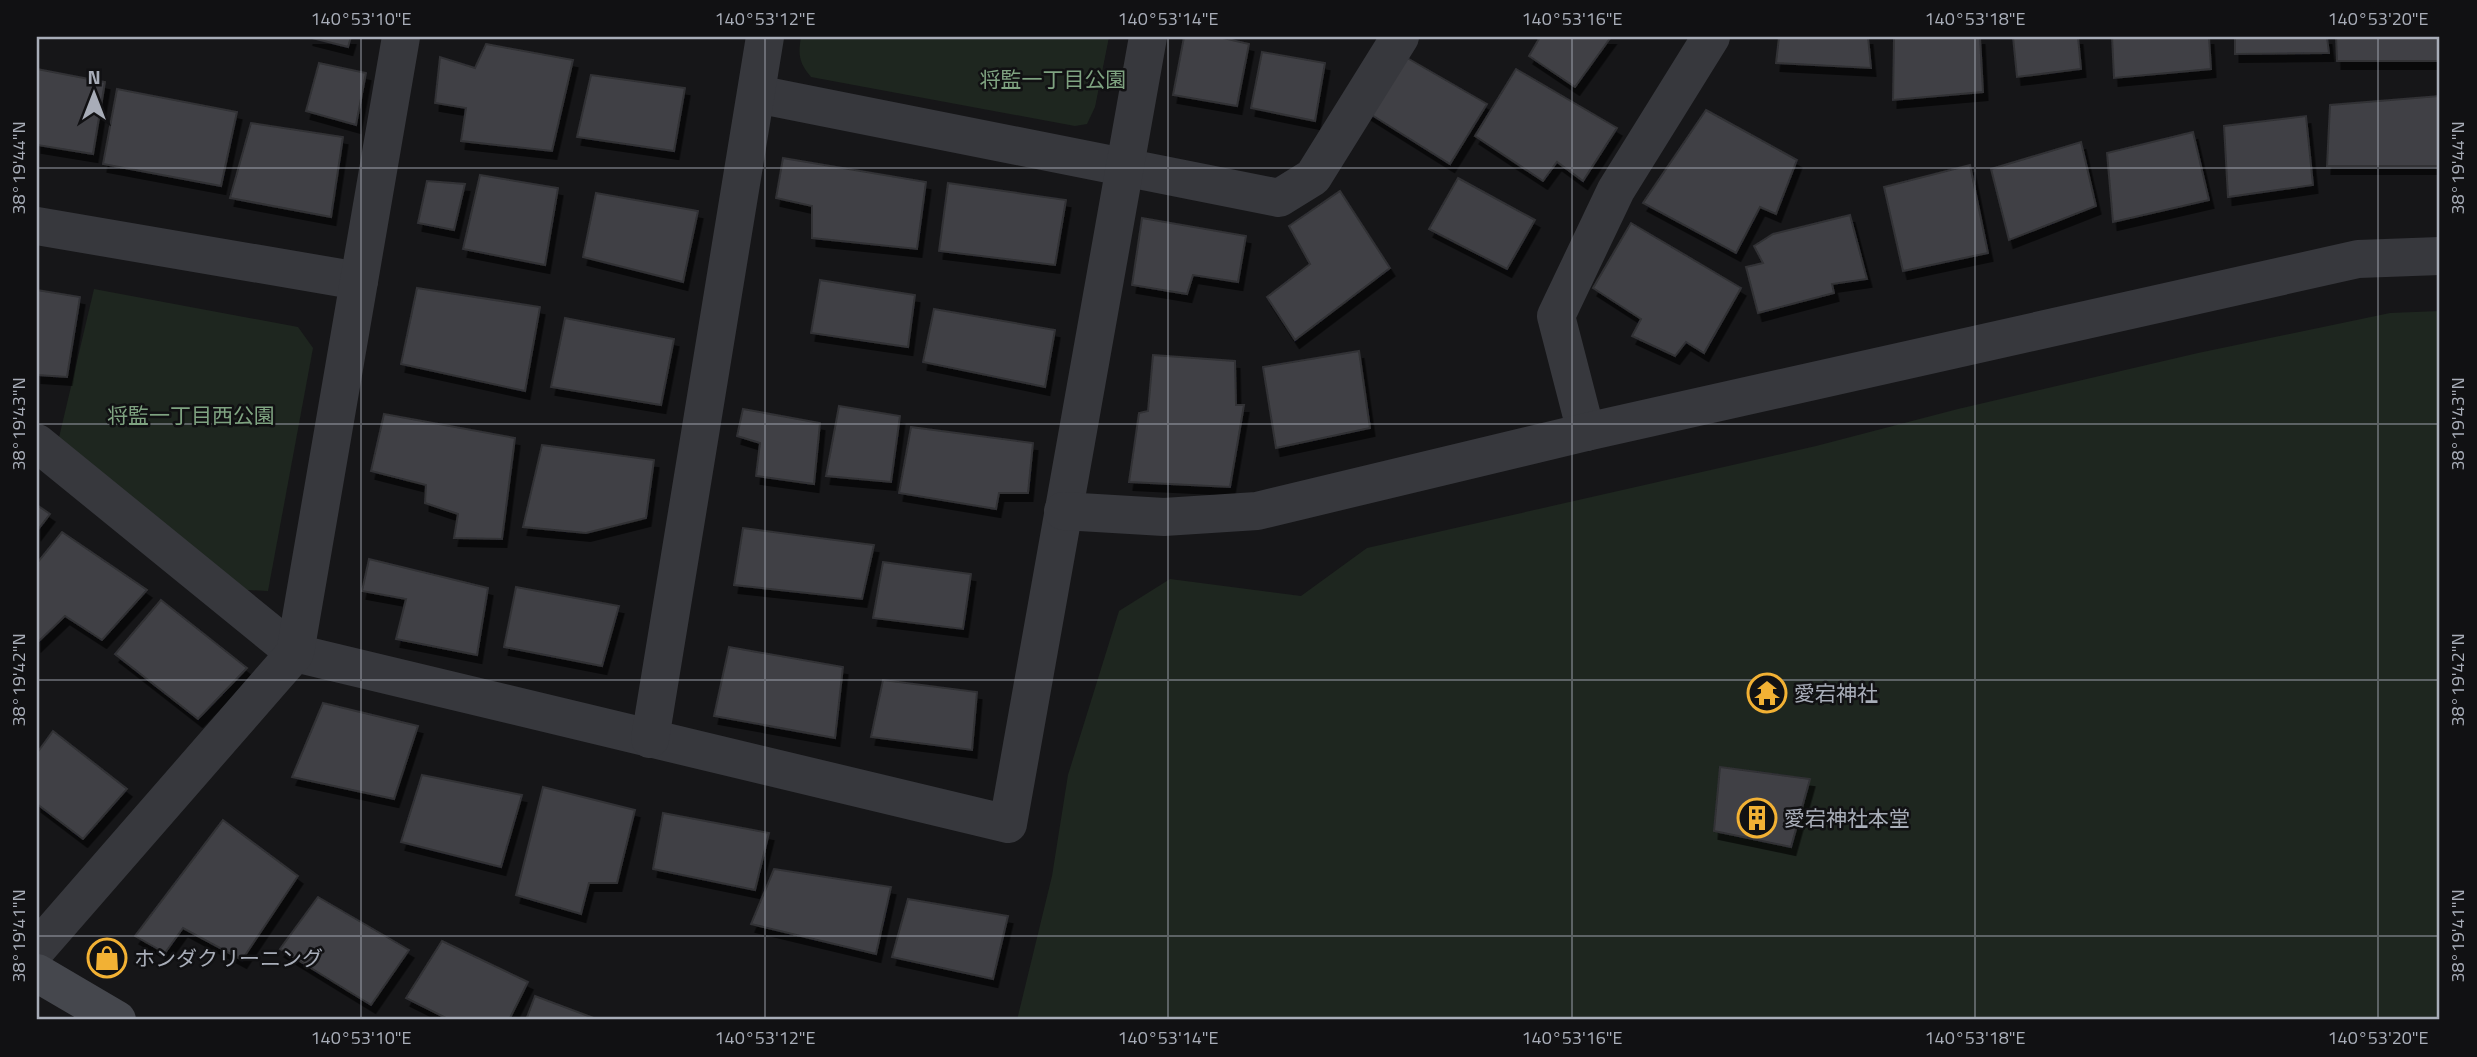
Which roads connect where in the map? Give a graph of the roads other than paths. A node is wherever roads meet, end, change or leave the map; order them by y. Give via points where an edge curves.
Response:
1 (401, 37) edge
2 (765, 37) edge
3 (1148, 37) edge
4 (1400, 37) edge
5 (1711, 37) edge
6 (756, 94) junction
7 (1124, 169) junction
8 (37, 226) edge
9 (2440, 256) edge
10 (359, 281) junction
11 (1586, 432) junction
12 (37, 443) edge
13 (1063, 511) junction
14 (295, 653) junction
15 (650, 738) junction
16 (37, 948) edge
17 (37, 973) edge
18 (117, 1020) edge

1 - 10 street
2 - 6 street
3 - 7 street
4 - 7 street via 1313,177 1279,198
5 - 11 street via 1616,190 1556,316
6 - 7 street
6 - 15 street
7 - 13 street
8 - 10 street
9 - 11 street via 2358,259
10 - 14 street
11 - 13 street via 1256,511 1164,517
12 - 14 street
13 - 15 street via 1008,824
14 - 15 street
14 - 16 street
17 - 18 street

